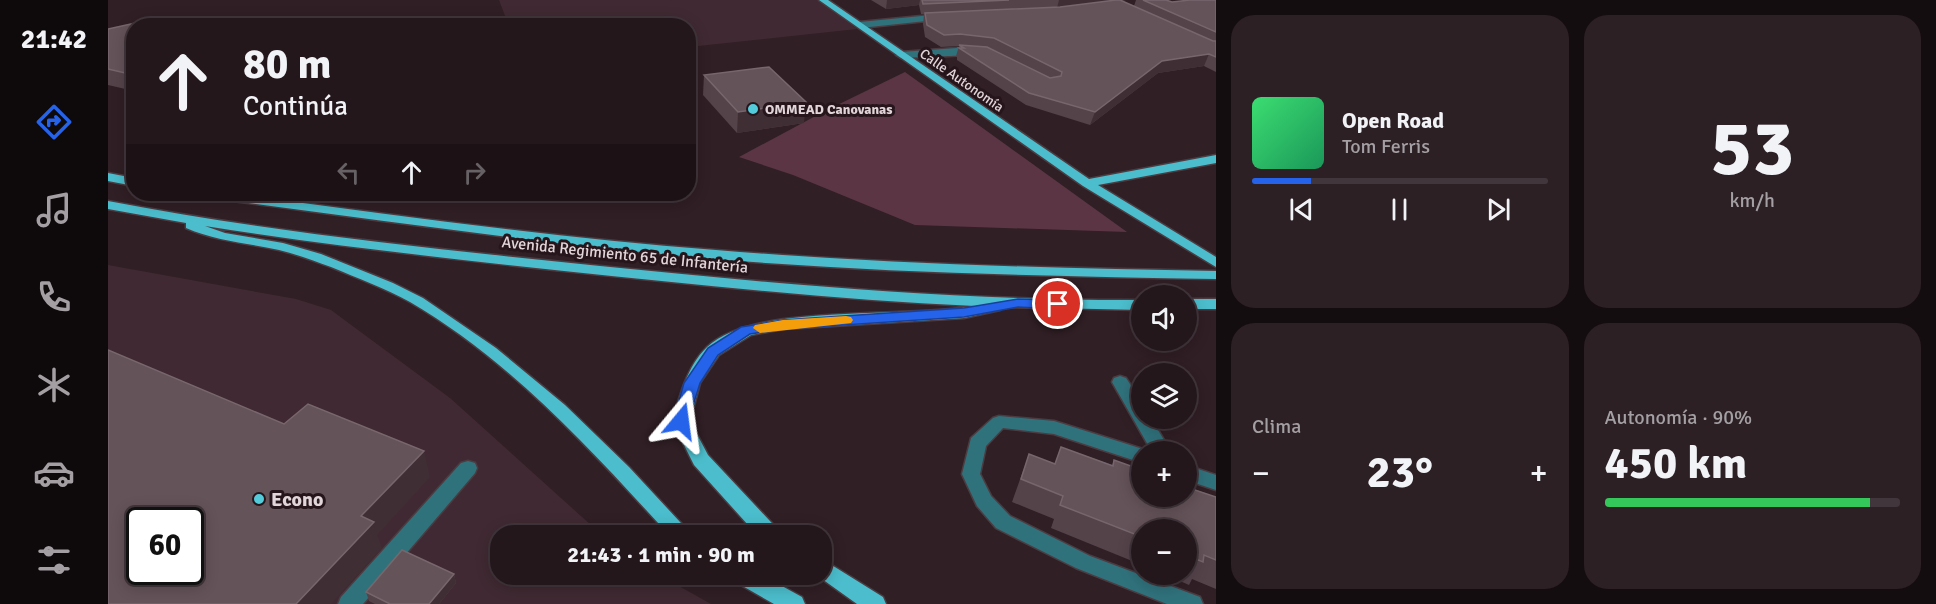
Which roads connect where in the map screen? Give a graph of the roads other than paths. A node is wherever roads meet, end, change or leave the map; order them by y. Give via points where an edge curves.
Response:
1 (823, 0) edge
2 (954, 16) edge
3 (860, 25) junction
4 (987, 54) edge
5 (902, 55) junction
6 (1216, 159) edge
7 (108, 177) edge
8 (126, 180) edge
9 (1087, 183) junction
10 (261, 201) edge
11 (108, 205) edge
12 (180, 220) junction
13 (1216, 263) edge
14 (1216, 275) edge
15 (1018, 303) junction
16 (1197, 304) edge
17 (1216, 304) edge
18 (1131, 305) edge
19 (1120, 382) dead end
20 (1131, 400) edge
21 (1131, 452) edge
22 (468, 468) dead end
23 (1197, 476) edge
24 (1216, 483) edge
25 (673, 525) edge
26 (760, 525) edge
27 (832, 575) edge
28 (760, 585) edge
29 (349, 604) edge
30 (794, 604) edge
31 (875, 604) edge
32 (1192, 604) edge

1 - 3 main road, Calle Autonomía
2 - 3 street
3 - 5 main road, Calle Autonomía
4 - 5 street via 957,51
5 - 9 main road, Calle Autonomía
6 - 9 main road
7 - 8 main road
9 - 13 main road, Calle Autonomía
10 - 14 main road, Avenida Regimiento 65 de Infantería via 644,248 873,266
11 - 12 main road, Avenida Regimiento 65 de Infantería
12 - 15 main road, Avenida Regimiento 65 de Infantería via 597,271
12 - 25 main road via 210,234 283,248 332,263 417,300 480,343 542,395
15 - 18 main road, Avenida Regimiento 65 de Infantería
15 - 26 main road via 964,312 783,324 746,331 713,351 692,383 681,421 701,460
16 - 17 main road
19 - 20 street
21 - 32 street via 1061,427 1026,421 999,422 977,443 971,474 984,501 1003,522 1083,562
22 - 29 street
23 - 24 street
27 - 31 main road
28 - 30 main road

